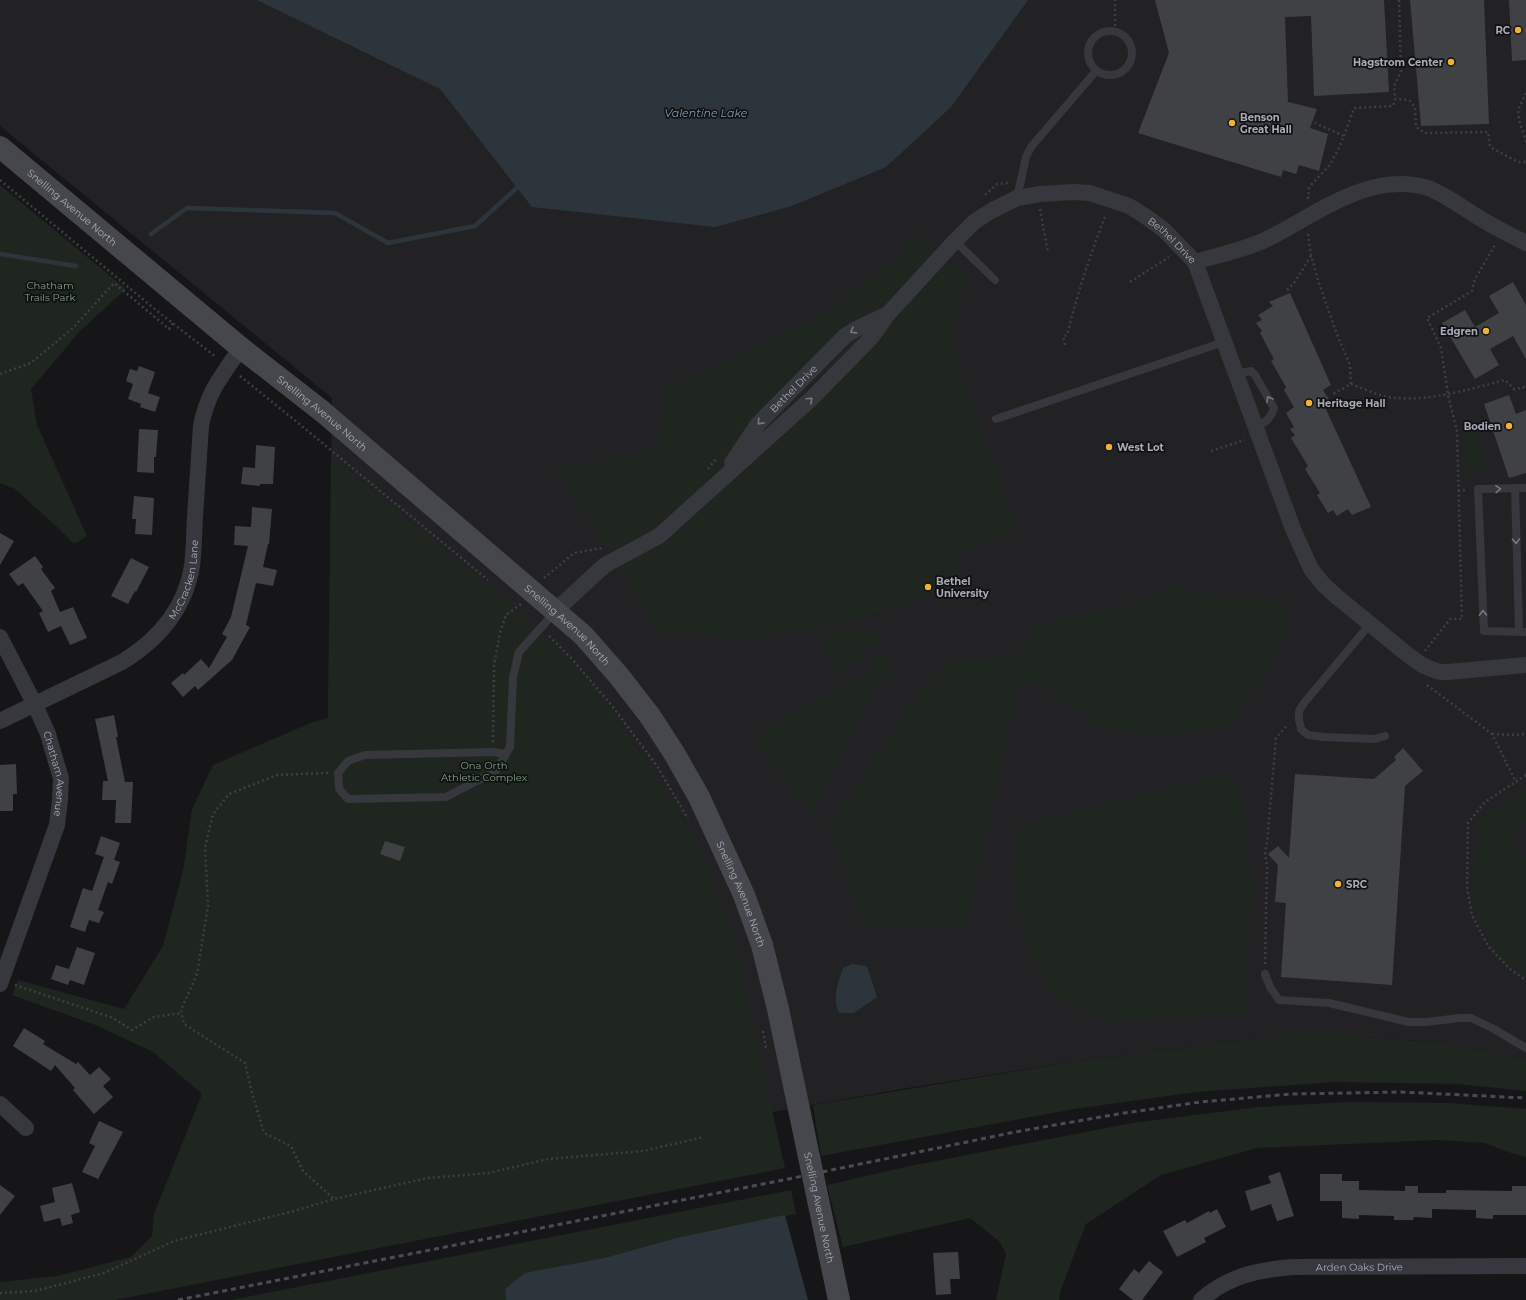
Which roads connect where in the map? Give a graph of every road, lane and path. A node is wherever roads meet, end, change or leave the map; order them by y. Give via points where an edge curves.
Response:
1 (1115, 0) edge
2 (1399, 0) edge
3 (1114, 31) junction
4 (1096, 71) junction
5 (1526, 93) edge
6 (1395, 99) junction
7 (1315, 123) dead end
8 (1344, 136) junction
9 (1526, 142) edge
10 (0, 147) edge
11 (1526, 162) edge
12 (0, 180) edge
13 (1021, 182) junction
14 (1017, 198) junction
15 (980, 200) dead end
16 (1112, 200) junction
17 (1039, 207) dead end
18 (1307, 218) junction
19 (1503, 232) junction
20 (955, 241) junction
21 (1526, 243) edge
22 (1048, 253) dead end
23 (1172, 255) dead end
24 (1311, 255) junction
25 (1195, 262) junction
26 (995, 280) dead end
27 (1130, 282) dead end
28 (1287, 290) dead end
29 (173, 323) junction
30 (1224, 342) junction
31 (1065, 346) dead end
32 (241, 348) junction
33 (218, 359) dead end
34 (0, 374) edge
35 (1236, 374) junction
36 (239, 376) dead end
37 (1351, 384) junction
38 (1526, 384) edge
39 (1331, 395) dead end
40 (1448, 395) junction
41 (996, 419) dead end
42 (1250, 434) junction
43 (1211, 451) dead end
44 (717, 458) dead end
45 (708, 470) dead end
46 (1515, 488) junction
47 (1526, 488) edge
48 (605, 547) dead end
49 (546, 575) dead end
50 (489, 580) dead end
51 (513, 600) dead end
52 (555, 611) junction
53 (1370, 624) junction
54 (1522, 632) edge
55 (0, 636) edge
56 (552, 639) dead end
57 (1417, 661) junction
58 (1526, 665) edge
59 (1426, 684) dead end
60 (35, 705) junction
61 (1299, 712) junction
62 (0, 722) edge
63 (1492, 734) junction
64 (1526, 734) edge
65 (1385, 736) dead end
66 (493, 752) junction
67 (506, 754) junction
68 (338, 773) junction
69 (1526, 775) edge
70 (1516, 782) junction
71 (691, 826) dead end
72 (1265, 974) joint
73 (1526, 980) edge
74 (1, 983) edge
75 (182, 1013) junction
76 (763, 1027) dead end
77 (1526, 1048) edge
78 (766, 1050) dead end
79 (0, 1104) edge
80 (26, 1128) dead end
81 (704, 1138) dead end
82 (334, 1199) junction
83 (1526, 1266) edge
84 (0, 1293) edge
85 (839, 1300) edge
86 (1201, 1300) edge

1 - 3 path
2 - 6 path via 1401,70 1394,86
3 - 4 lane via 1096,35 1089,44 1087,53
3 - 4 lane via 1128,40 1132,49 1129,65 1113,75 1103,75
4 - 13 lane via 1031,147 1026,157
5 - 9 path via 1518,110
6 - 8 path via 1393,106 1354,108
6 - 11 path via 1409,100 1415,107 1416,126 1425,133 1488,132 1490,147 1518,162
7 - 8 path
8 - 18 path via 1329,166 1309,187
10 - 32 street, Snelling Avenue North
12 - 29 path
13 - 14 lane
13 - 15 path via 997,184
14 - 16 street, Bethel Drive via 1054,192 1074,192 1090,193
14 - 20 street, Bethel Drive via 974,222
16 - 25 street, Bethel Drive via 1129,206 1164,230
16 - 31 path via 1077,294 1067,335 1063,337
17 - 22 path
18 - 19 street, Bethel Drive via 1361,191 1412,184 1445,197
18 - 24 path
18 - 25 street, Bethel Drive via 1266,240
19 - 21 street, Bethel Drive
19 - 40 path via 1476,279 1472,292 1427,318 1441,348
20 - 26 lane
20 - 52 street, Bethel Drive via 888,314 870,339 822,389 659,536 605,565
23 - 27 path
24 - 28 path
24 - 37 path via 1336,332 1350,365
25 - 30 street
29 - 33 path
29 - 34 path via 169,329 114,283 73,328 31,363
30 - 35 street
30 - 41 lane
32 - 52 street, Snelling Avenue North via 323,412
32 - 60 street, McCracken Lane via 204,408 192,566 182,599 171,618 141,650
35 - 42 street
42 -> 35 lane via 1268,420 1274,408 1251,371
36 - 50 path
37 - 39 path
37 - 40 path via 1395,398
38 - 40 path via 1523,388 1514,389 1505,380
40 - 57 path via 1456,431 1462,619 1450,619
42 - 43 path
42 - 53 street via 1311,569 1323,584
44 - 45 path
46 - 47 lane
46 -> 54 lane
54 -> 46 lane via 1484,631 1478,489
48 - 49 path via 574,553
51 - 66 path via 520,605 506,615 494,665
52 - 67 lane via 519,652 513,677 510,747
52 - 85 street, Snelling Avenue North via 583,635 620,676 650,716 699,797 744,895 762,945 778,1009
53 - 57 street
53 - 61 lane
55 - 60 street, Chatham Avenue
56 - 71 path via 612,706 657,766
57 - 58 street via 1440,672
59 - 63 path
60 - 62 street, McCracken Lane
60 - 74 street, Chatham Avenue via 48,734 61,778 57,825
61 - 65 lane via 1301,729 1308,735 1375,739
61 - 72 path via 1276,738 1265,854
63 - 64 path
63 - 70 path
66 - 67 lane
66 - 68 lane via 364,755 348,761
67 - 68 lane via 496,772 446,797 348,799 339,789
68 - 75 path via 277,775 229,794 213,814 205,847 208,906 200,959
69 - 70 path
70 - 73 path via 1485,802 1468,823 1467,887 1472,915 1488,946 1511,970
72 - 77 lane via 1279,1000 1328,1002 1409,1022 1471,1018
74 - 75 path via 97,1012 132,1030 154,1017
75 - 82 path via 184,1024 245,1063 264,1133 290,1146 303,1171
76 - 78 path
79 - 80 street
81 - 82 path via 643,1151 548,1159 489,1173 428,1178
82 - 84 path via 174,1241 104,1273 34,1291
83 - 86 street, Arden Oaks Drive via 1292,1267 1237,1277

